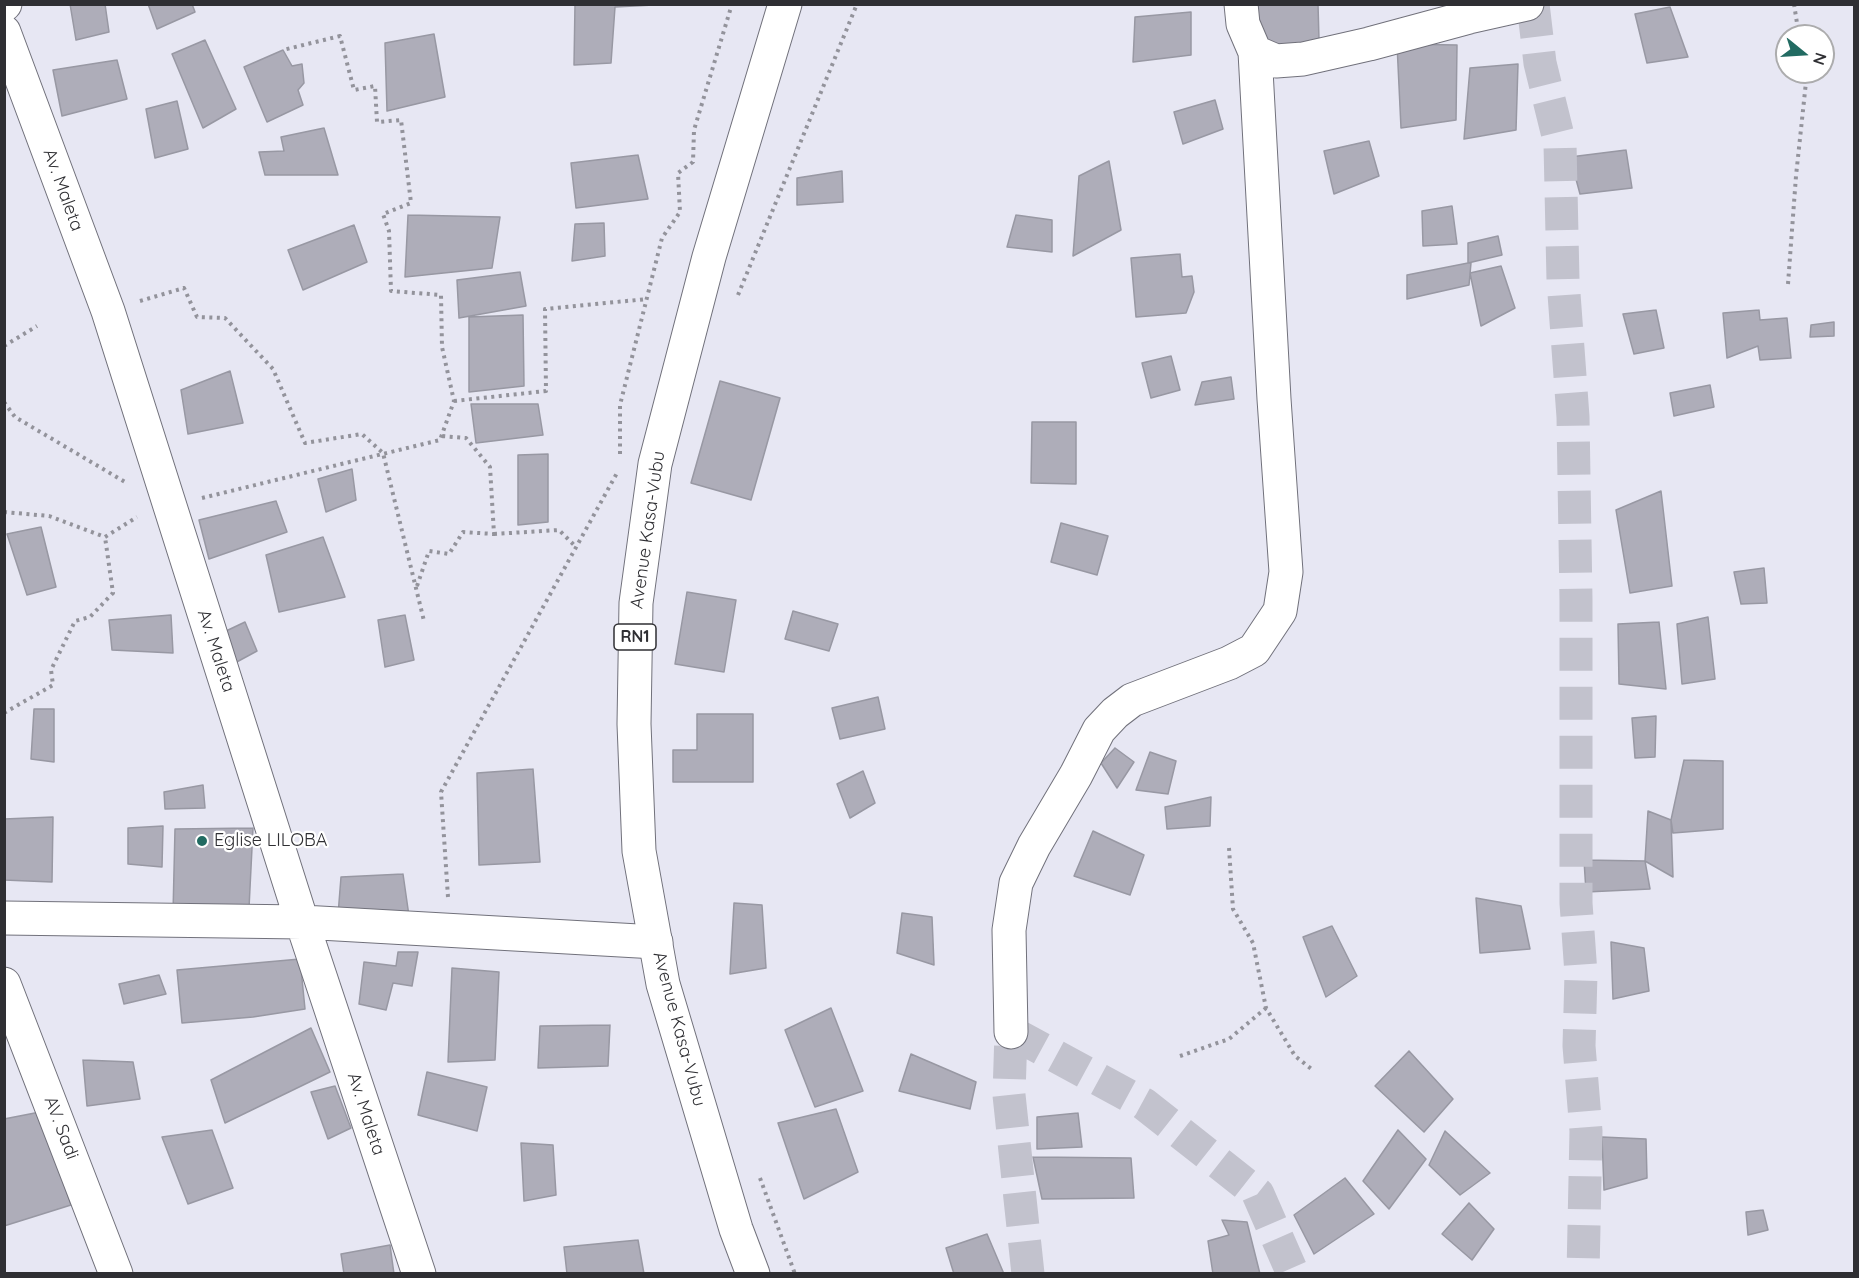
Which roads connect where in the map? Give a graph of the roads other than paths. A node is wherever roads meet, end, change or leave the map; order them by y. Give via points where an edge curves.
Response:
1 (785, 4) edge
2 (1241, 4) edge
3 (1527, 4) edge
4 (4, 32) edge
5 (1255, 52) junction
6 (4, 918) edge
7 (302, 922) junction
8 (656, 942) junction
9 (4, 984) edge
10 (1011, 1032) dead end
11 (116, 1274) edge
12 (419, 1274) edge
13 (753, 1274) edge

1 - 8 main road, Avenue Kasa-Vubu / RN1 via 709,257 653,475 636,603 634,724 639,850
2 - 5 main road via 1243,24
3 - 5 main road via 1303,59 1276,61
4 - 7 main road, Av. Maleta via 108,311
5 - 10 main road via 1286,572 1280,611 1254,650 1132,700 1099,730 1016,883 1009,930
6 - 7 main road
7 - 8 main road
7 - 12 main road, Av. Maleta
8 - 13 main road, Avenue Kasa-Vubu / RN1 via 663,984
9 - 11 main road, AV. Sadi

